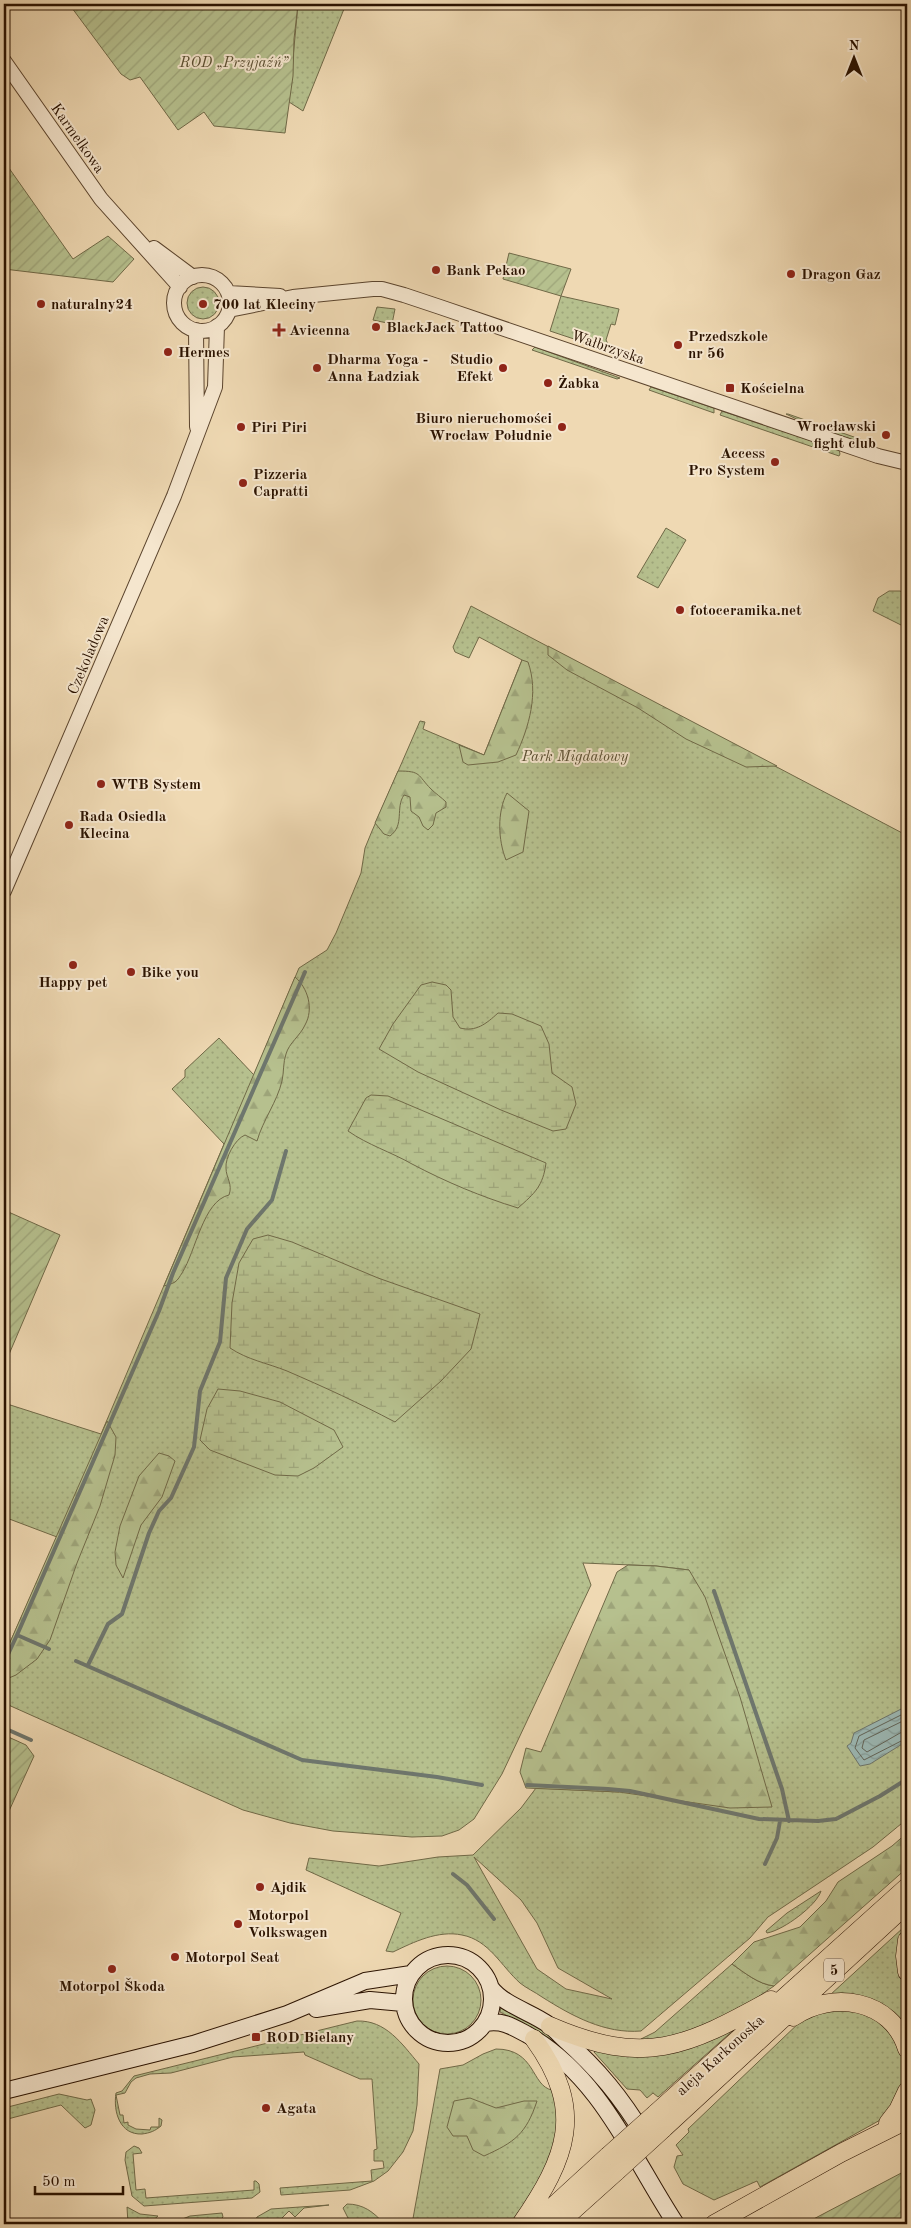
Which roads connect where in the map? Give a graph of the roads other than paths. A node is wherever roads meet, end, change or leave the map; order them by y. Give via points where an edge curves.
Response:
1 (4, 60) edge
2 (129, 231) junction
3 (193, 277) junction
4 (180, 287) junction
5 (228, 293) junction
6 (293, 297) junction
7 (229, 310) junction
8 (217, 326) junction
9 (196, 330) junction
10 (197, 430) junction
11 (907, 463) edge
12 (4, 890) edge
13 (907, 1887) edge
14 (907, 1904) edge
15 (907, 1940) edge
16 (907, 1972) edge
17 (411, 1974) junction
18 (798, 1986) junction
19 (491, 1988) junction
20 (403, 2003) junction
21 (287, 2014) junction
22 (486, 2023) junction
23 (550, 2026) junction
24 (762, 2038) junction
25 (534, 2039) junction
26 (907, 2049) edge
27 (604, 2078) junction
28 (4, 2091) edge
29 (907, 2091) edge
30 (607, 2110) junction
31 (907, 2116) edge
32 (659, 2121) junction
33 (870, 2138) junction
34 (652, 2147) dead end
35 (612, 2164) junction
36 (521, 2224) edge
37 (534, 2224) edge
38 (558, 2224) edge
39 (676, 2224) edge
40 (714, 2224) edge

1 - 2 street, Karmelkowa via 88,181
2 - 3 street, Karmelkowa
2 - 4 street, Karmelkowa
3 - 4 street
3 - 5 street via 218,280
4 - 9 street via 175,303 177,314 184,324
5 - 6 street, Wałbrzyska
5 - 7 street
6 - 7 street, Wałbrzyska
6 - 11 street, Wałbrzyska via 382,289
7 - 8 street
8 - 9 street via 206,331
8 - 10 street, Czekoladowa via 214,387
9 - 10 street, Czekoladowa
10 - 12 street, Czekoladowa via 174,496
13 - 18 main road, aleja Karkonoska / 5
14 - 24 main road, aleja Karkonoska / 5
15 - 16 main road
17 - 19 main road via 430,1958 455,1955 478,1966
17 - 20 main road
17 - 21 main road via 365,1981
18 - 23 main road via 715,2031 667,2046 615,2047 582,2039
18 - 32 main road, aleja Karkonoska / 5
19 - 22 main road via 492,2006
19 - 23 main road via 500,1998
20 - 21 main road via 362,2001
20 - 22 main road via 416,2030 436,2042 460,2042 470,2038
21 - 28 main road via 193,2044
22 - 25 main road via 504,2022
23 - 27 main road
24 - 26 main road via 808,2008 846,2001 866,2006 887,2017 900,2033
24 - 32 main road, aleja Karkonoska / 5
25 - 30 main road via 581,2078
25 - 36 main road via 558,2078 566,2126 555,2169
27 - 30 main road
27 - 34 main road
29 - 33 main road via 892,2119
30 - 39 main road
31 - 33 main road via 901,2123
32 - 35 main road, aleja Karkonoska / 5, bridge
33 - 40 main road
35 - 37 main road, aleja Karkonoska / 5
35 - 38 main road, aleja Karkonoska / 5

